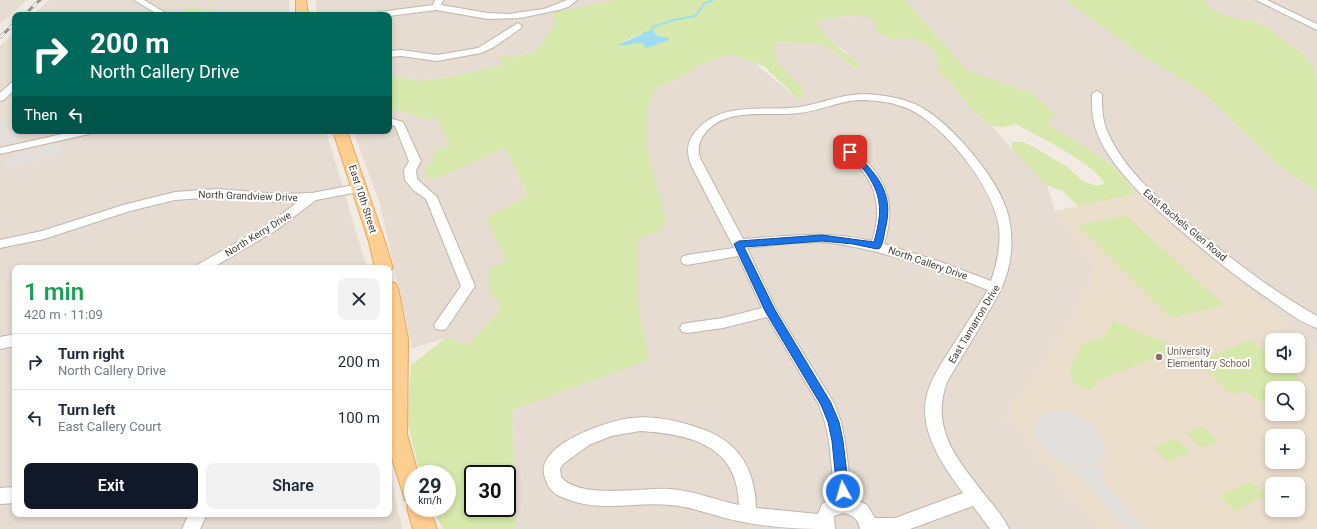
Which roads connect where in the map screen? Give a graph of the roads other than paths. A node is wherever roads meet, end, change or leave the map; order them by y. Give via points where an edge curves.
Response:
1 (138, 0) edge
2 (301, 0) edge
3 (573, 0) edge
4 (1260, 0) edge
5 (437, 3) edge
6 (160, 12) edge
7 (302, 12) edge
8 (392, 12) edge
9 (518, 26) dead end
10 (1317, 27) edge
11 (392, 54) edge
12 (12, 87) edge
13 (1097, 94) dead end
14 (0, 98) edge
15 (392, 121) edge
16 (76, 134) edge
17 (341, 134) edge
18 (841, 146) dead end
19 (0, 151) edge
20 (359, 188) junction
21 (312, 197) junction
22 (0, 244) edge
23 (877, 246) junction
24 (740, 248) junction
25 (687, 260) dead end
26 (207, 265) edge
27 (383, 265) edge
28 (996, 288) junction
29 (392, 300) edge
30 (770, 311) junction
31 (1317, 323) edge
32 (441, 325) dead end
33 (687, 328) dead end
34 (12, 341) edge
35 (0, 343) edge
36 (405, 465) edge
37 (12, 495) edge
38 (0, 496) edge
39 (976, 497) junction
40 (844, 504) junction
41 (748, 516) junction
42 (197, 517) edge
43 (421, 517) edge
44 (825, 526) edge
45 (869, 527) edge
46 (191, 529) edge
47 (425, 529) edge
48 (1000, 529) edge

1 - 6 street
2 - 7 main road
3 - 5 street via 546,11 488,16
4 - 10 street
5 - 8 street
9 - 11 street via 481,50 437,58
12 - 14 street
13 - 31 street, East Rachels Glen Road via 1098,123 1104,137 1137,184 1231,265
15 - 32 street via 399,124 414,161 410,170 411,180 417,188 431,197 468,286
16 - 19 street
17 - 20 main road, East 10th Street
18 - 23 street via 864,165 880,188 884,202 884,217
20 - 21 street, North Grandview Drive
20 - 27 main road, East 10th Street
21 - 22 street, North Grandview Drive via 280,198 217,193 175,196 127,208 44,235
21 - 26 street, North Kerry Drive via 265,232
23 - 24 street, North Callery Drive via 822,238
23 - 28 street, North Callery Drive
24 - 25 street, North Callery Drive
24 - 28 street, East Tamarron Drive via 694,159 694,141 704,128 713,121 736,113 799,110 852,97 883,98 910,106 932,118 968,155 990,184 1002,211 1007,242 1004,265
24 - 30 street, East Tamarron Drive
28 - 39 street, East Tamarron Drive via 940,380 933,399 933,420 940,444
29 - 36 main road via 399,338 397,436
30 - 33 street via 723,323
30 - 40 street, East Tamarron Drive via 820,392 830,413 837,441
34 - 35 street
37 - 38 street
39 - 45 street via 895,526
39 - 48 street, East Tamarron Drive
40 - 44 street via 830,508 826,513
40 - 45 street via 858,509
41 - 41 street via 672,498 607,500 579,495 555,484 552,468 554,462 570,449 603,431 640,424 686,430 698,433 717,444 734,460 746,485
41 - 44 street
42 - 46 street
43 - 47 main road

